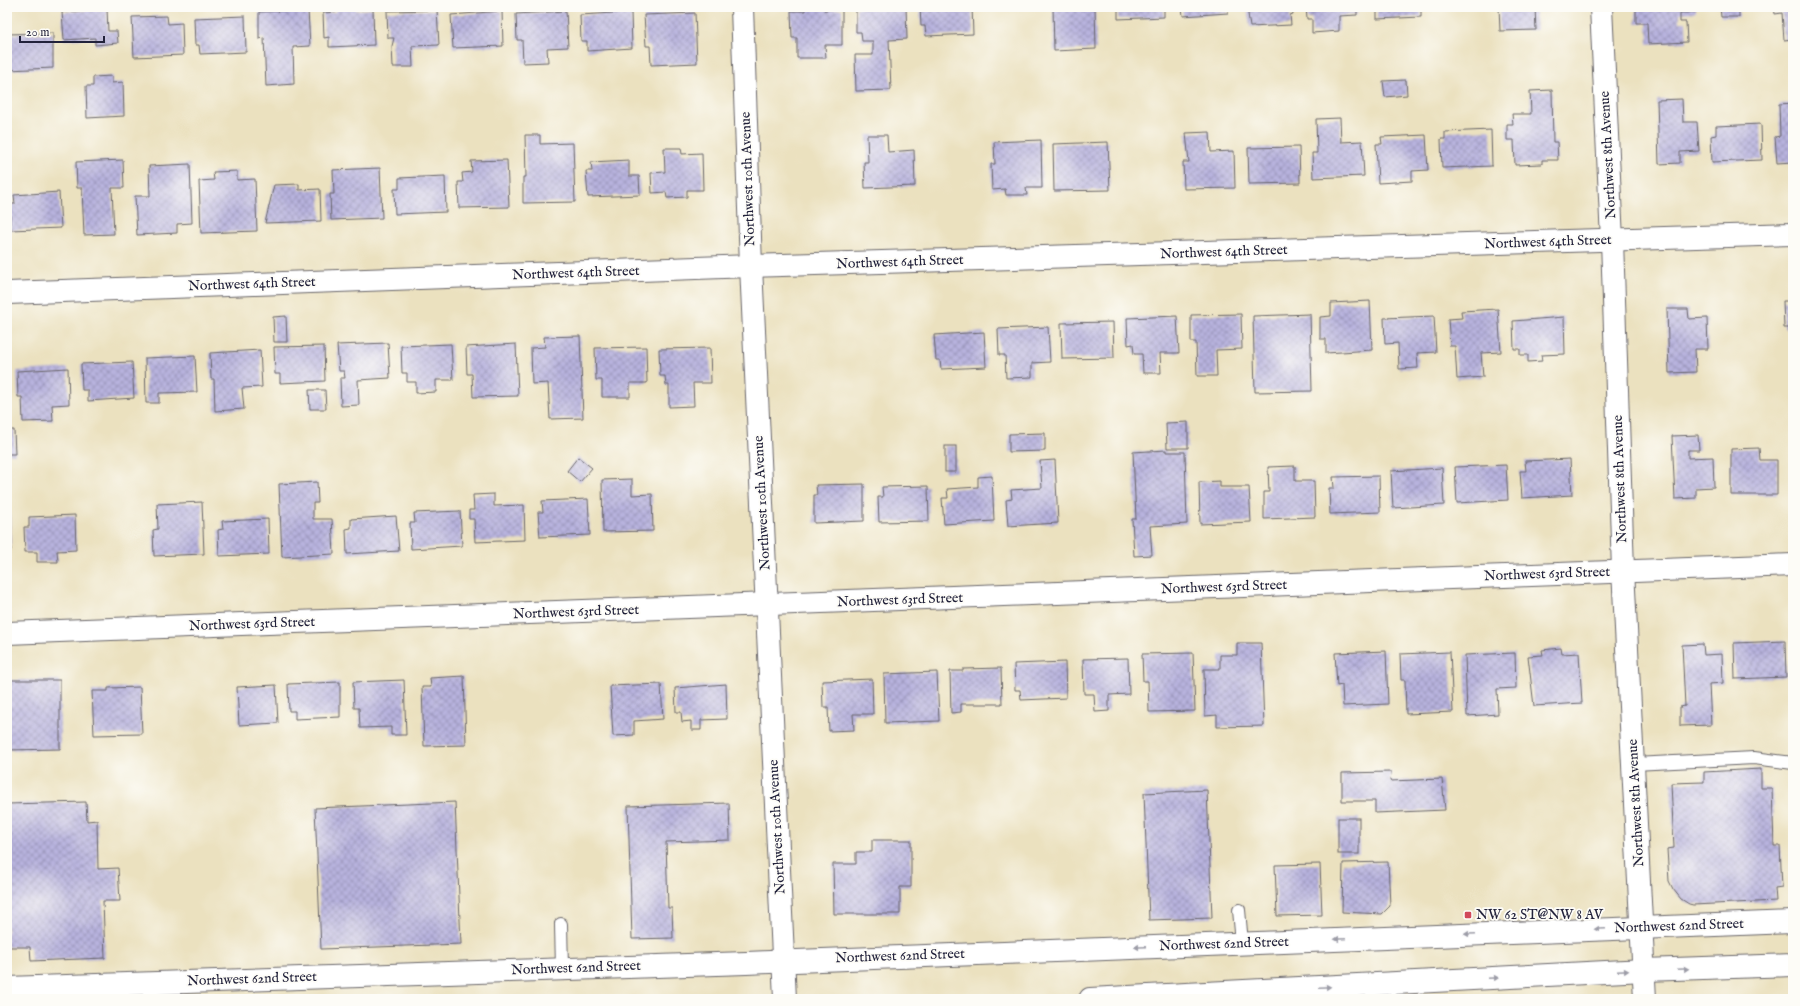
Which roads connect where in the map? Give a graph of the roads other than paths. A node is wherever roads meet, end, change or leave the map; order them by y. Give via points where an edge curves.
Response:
1 (742, 7) edge
2 (1600, 7) edge
3 (1793, 234) edge
4 (1612, 240) junction
5 (751, 266) junction
6 (7, 293) edge
7 (1793, 565) edge
8 (1623, 570) junction
9 (766, 605) junction
10 (7, 633) edge
11 (1793, 763) edge
12 (1634, 764) junction
13 (1239, 910) dead end
14 (1793, 922) edge
15 (561, 924) dead end
16 (1643, 928) junction
17 (1242, 943) junction
18 (784, 961) junction
19 (1793, 965) edge
20 (562, 969) junction
21 (1644, 970) junction
22 (7, 988) edge
23 (785, 999) edge
24 (1090, 999) edge
25 (1645, 999) edge

1 - 5 street, Northwest 10th Avenue
2 - 4 street, Northwest 8th Avenue
3 - 4 street, Northwest 64th Street
4 - 5 street, Northwest 64th Street
4 - 8 street, Northwest 8th Avenue
5 - 6 street, Northwest 64th Street
5 - 9 street, Northwest 10th Avenue
7 - 8 street, Northwest 63rd Street
8 - 9 street, Northwest 63rd Street
8 - 12 street, Northwest 8th Avenue
9 - 10 street, Northwest 63rd Street
9 - 18 street, Northwest 10th Avenue
11 - 12 lane via 1754,758
12 - 16 street, Northwest 8th Avenue
13 - 17 lane
14 - 16 street, Northwest 62nd Street
15 - 20 lane
16 -> 17 street, Northwest 62nd Street
16 - 21 street, Northwest 8th Avenue
17 -> 18 street, Northwest 62nd Street
18 - 20 street, Northwest 62nd Street
18 - 23 street, Northwest 10th Avenue
21 -> 19 street
20 - 22 street, Northwest 62nd Street
24 -> 21 street
21 - 25 street, Northwest 8th Avenue

